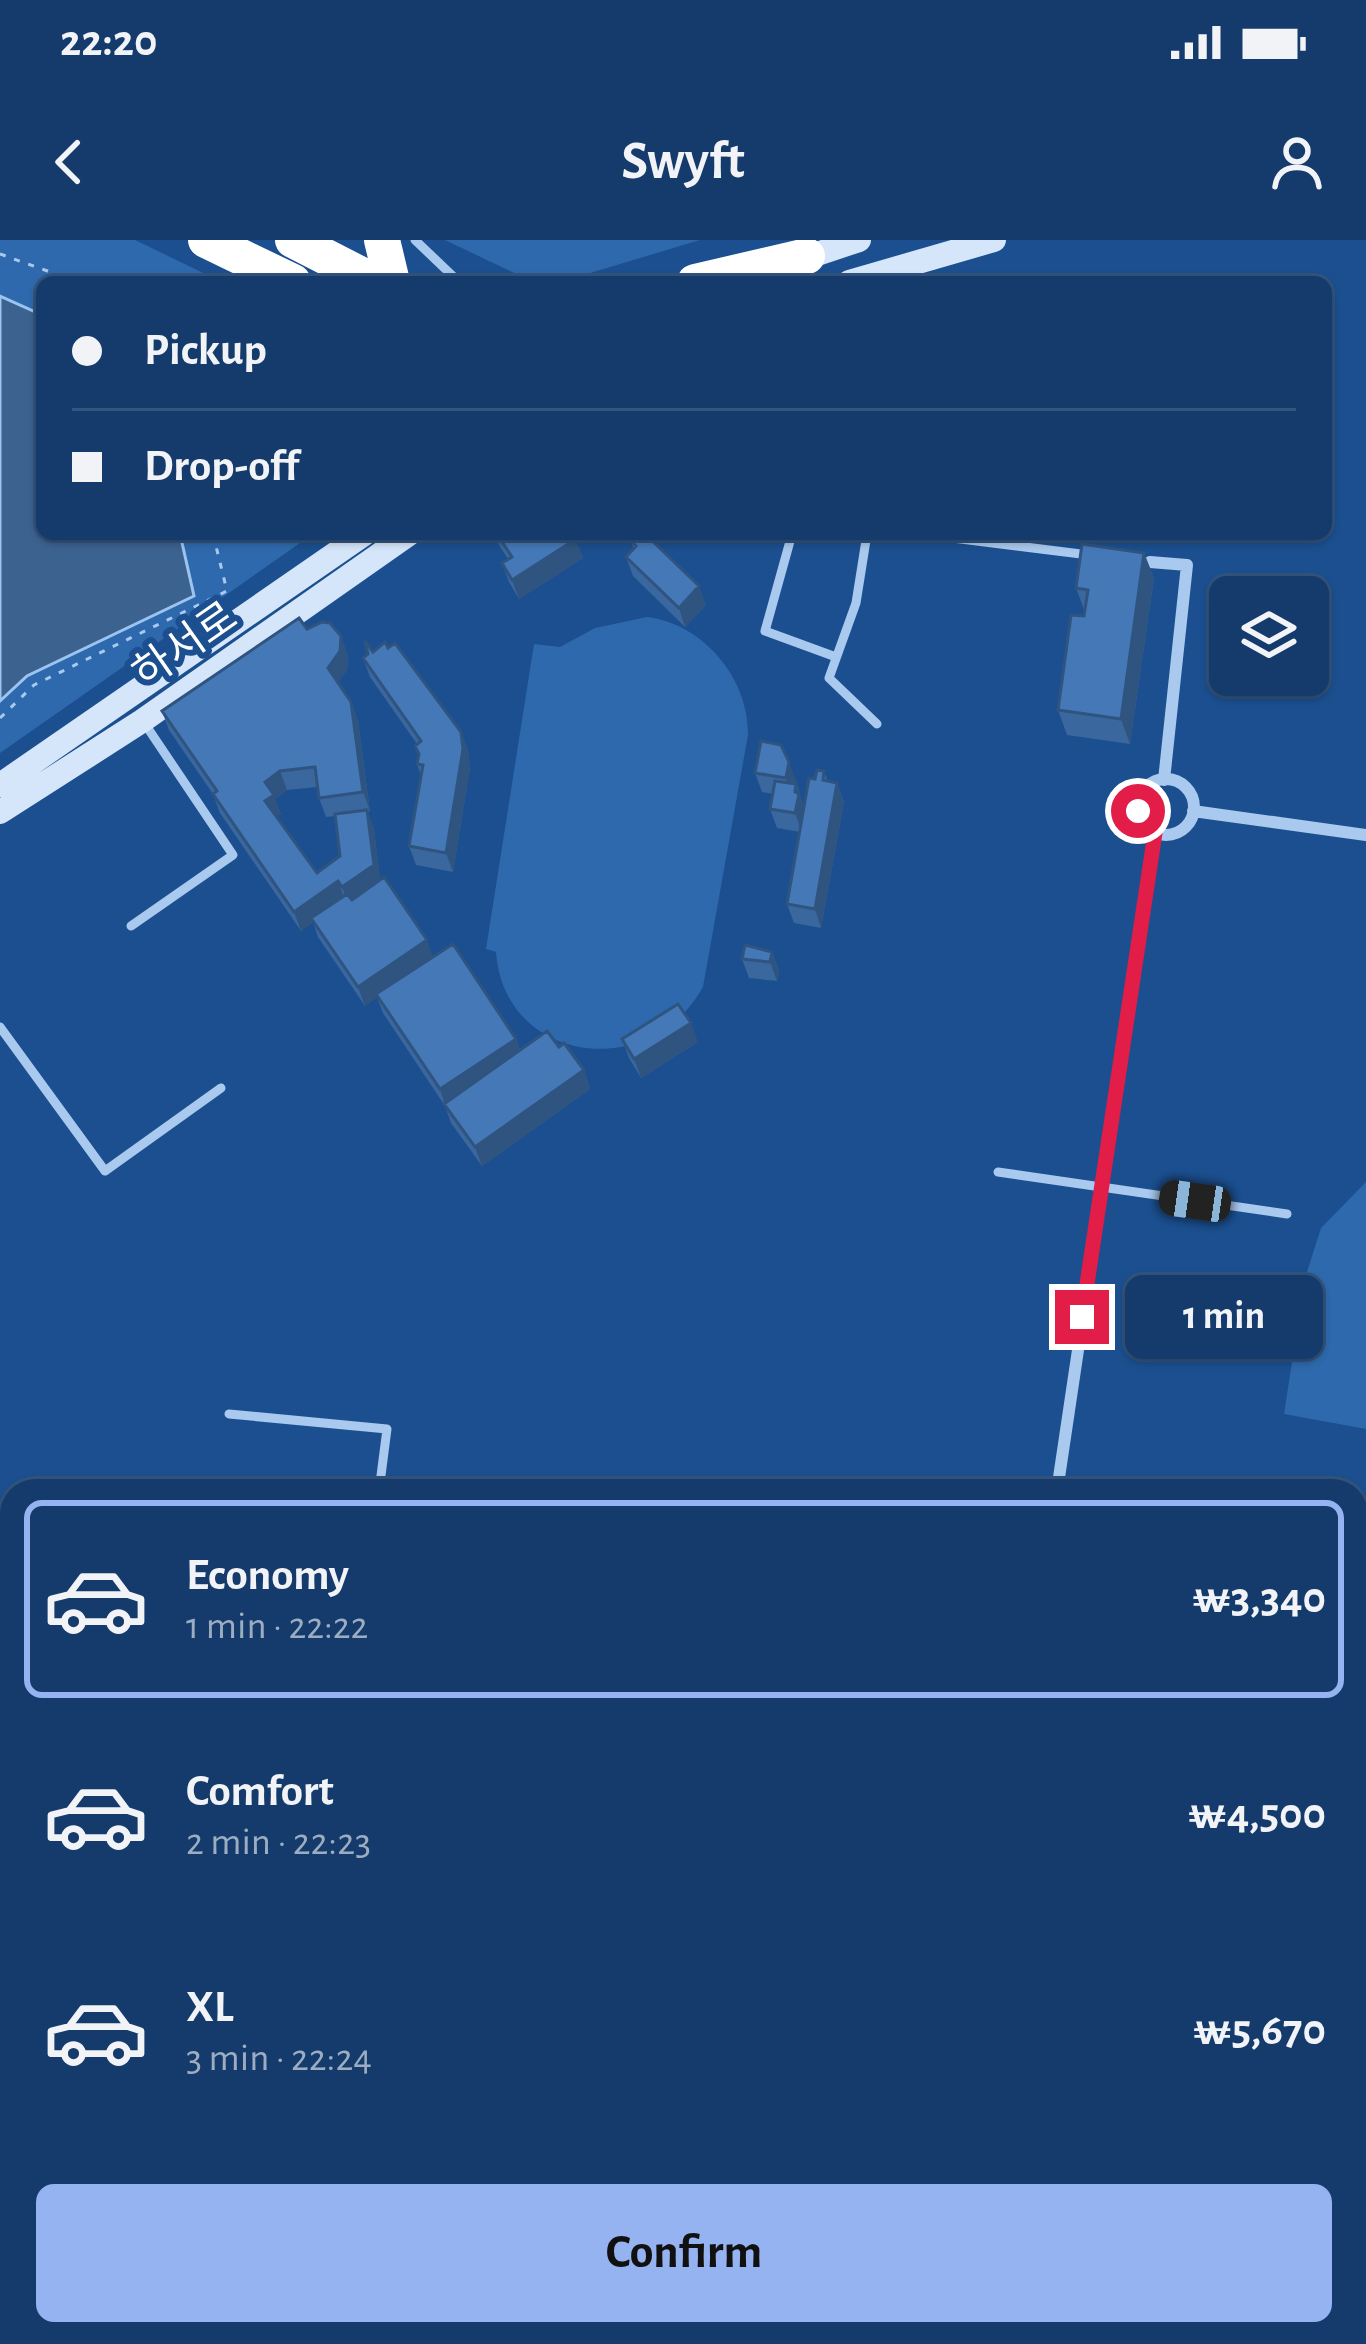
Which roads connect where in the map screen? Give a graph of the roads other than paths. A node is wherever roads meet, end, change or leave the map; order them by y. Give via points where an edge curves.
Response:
1 (206, 240) edge
2 (366, 240) edge
3 (382, 240) edge
4 (415, 240) edge
5 (860, 240) edge
6 (994, 240) edge
7 (308, 247) edge
8 (807, 256) junction
9 (281, 276) edge
10 (364, 276) edge
11 (391, 276) edge
12 (453, 276) edge
13 (713, 276) edge
14 (760, 276) edge
15 (870, 276) edge
16 (355, 540) edge
17 (400, 540) edge
18 (789, 540) edge
19 (866, 540) edge
20 (971, 540) edge
21 (1103, 556) edge
22 (1126, 559) edge
23 (1150, 562) joint
24 (836, 657) junction
25 (142, 721) junction
26 (877, 724) dead end
27 (1164, 780) junction
28 (0, 785) edge
29 (1193, 811) junction
30 (0, 812) edge
31 (1155, 833) junction
32 (1366, 836) edge
33 (130, 926) dead end
34 (0, 1027) edge
35 (221, 1088) dead end
36 (998, 1172) dead end
37 (1102, 1187) junction
38 (1287, 1214) dead end
39 (229, 1414) dead end
40 (381, 1479) edge
41 (1059, 1479) edge

1 - 9 highway
2 - 7 highway
3 - 11 highway
4 - 12 lane
5 - 8 street
6 - 15 street
7 - 10 highway
8 - 13 highway
8 - 14 street
16 - 28 street, 하서로
17 - 25 street, 하서로
18 - 24 lane via 765,631
19 - 24 lane
20 - 21 lane
22 - 23 lane
23 - 27 street via 1187,565
24 - 26 lane via 829,678
25 - 30 street, 하서로
25 - 33 lane via 233,855
27 - 29 street via 1186,788
27 - 31 street via 1139,801
29 - 31 street via 1183,830
29 - 32 street
31 - 37 street
34 - 35 lane via 105,1171
36 - 37 lane
37 - 38 lane
37 - 41 street
39 - 40 lane via 387,1429

